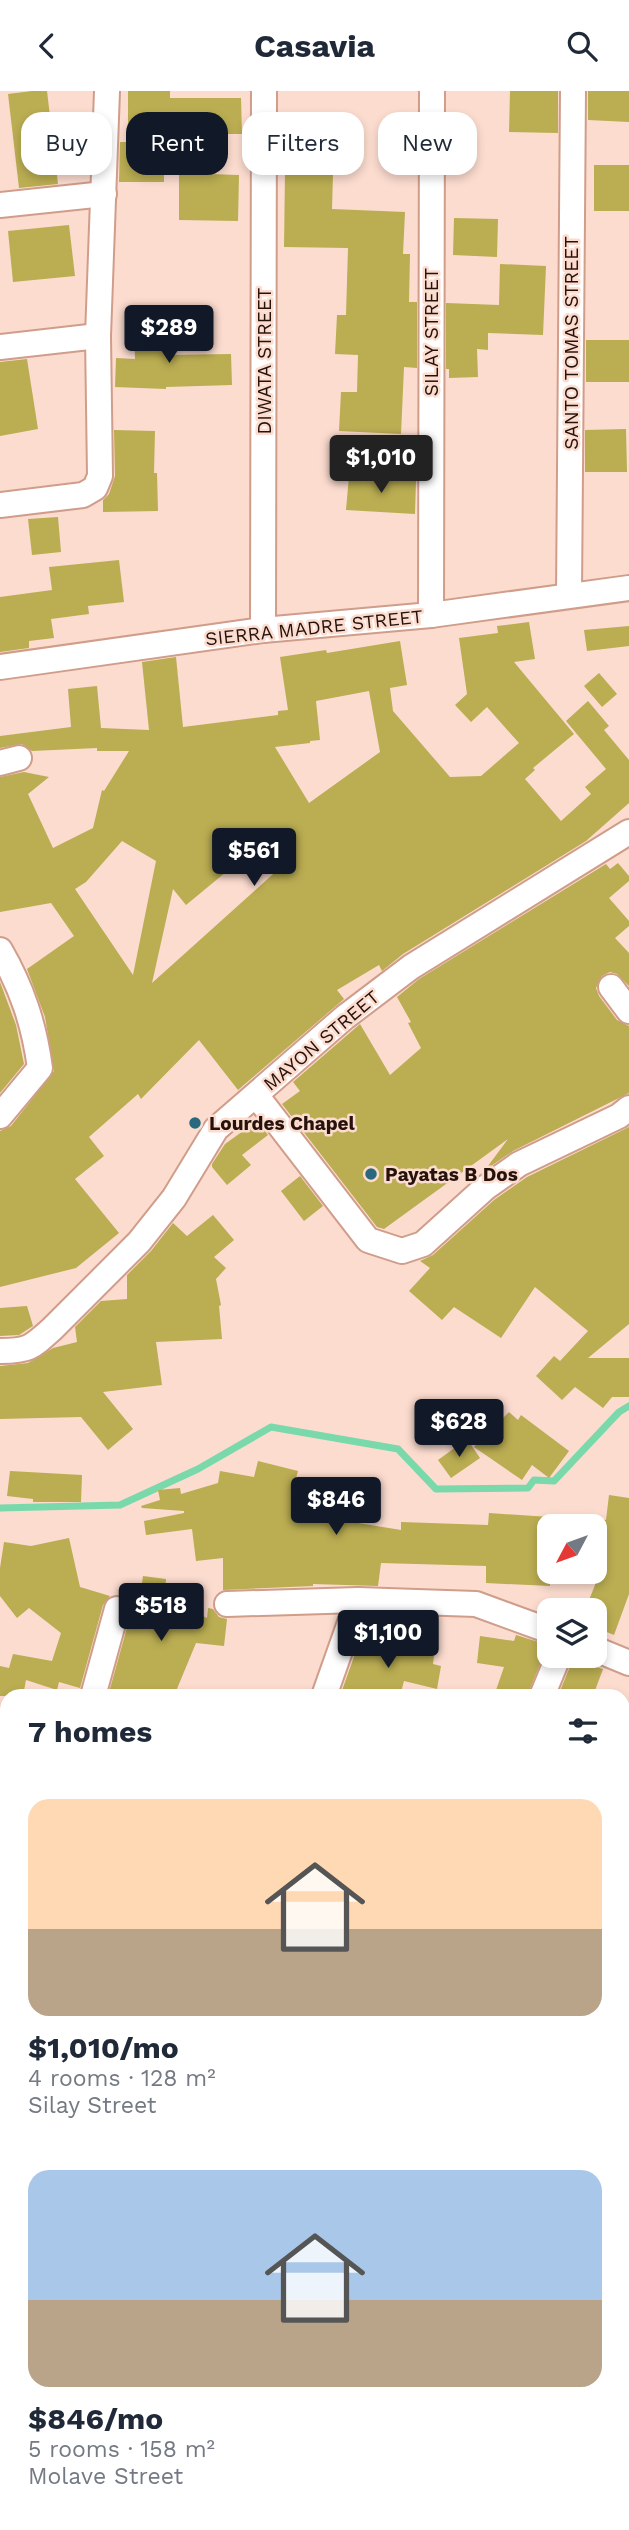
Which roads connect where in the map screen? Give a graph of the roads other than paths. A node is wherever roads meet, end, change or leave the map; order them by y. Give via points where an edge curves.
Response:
1 (107, 91) edge
2 (264, 91) edge
3 (432, 91) edge
4 (572, 91) edge
5 (104, 194) junction
6 (0, 205) edge
7 (98, 336) junction
8 (0, 347) edge
9 (0, 505) edge
10 (629, 589) edge
11 (569, 595) junction
12 (431, 615) junction
13 (263, 630) junction
14 (0, 667) edge
15 (629, 832) edge
16 (0, 950) edge
17 (611, 987) dead end
18 (629, 1011) edge
19 (256, 1095) junction
20 (629, 1108) edge
21 (0, 1116) edge
22 (0, 1351) edge
23 (358, 1600) junction
24 (227, 1604) dead end
25 (117, 1609) dead end
26 (537, 1626) edge
27 (607, 1654) edge
28 (629, 1663) edge
29 (554, 1668) edge
30 (95, 1689) edge
31 (326, 1689) edge
32 (545, 1689) edge

1 - 5 street
2 - 13 street, DIWATA STREET
3 - 12 street, SILAY STREET
4 - 11 street, SANTO TOMAS STREET
5 - 6 street
5 - 7 street
7 - 8 street
7 - 9 street via 100,476 95,488 83,495
10 - 11 street, SIERRA MADRE STREET
11 - 12 street, SIERRA MADRE STREET
12 - 13 street, SIERRA MADRE STREET
13 - 14 street, SIERRA MADRE STREET
15 - 19 street, MAYON STREET via 411,967
16 - 21 street via 19,982 40,1067
17 - 18 street
19 - 20 street via 368,1240 402,1251 424,1244 485,1188 519,1164
19 - 22 street, MAYON STREET via 216,1129 174,1198 130,1251 37,1342 23,1351
23 - 24 street
23 - 26 street via 476,1604
23 - 31 street
25 - 30 street
27 - 28 street
29 - 32 street

